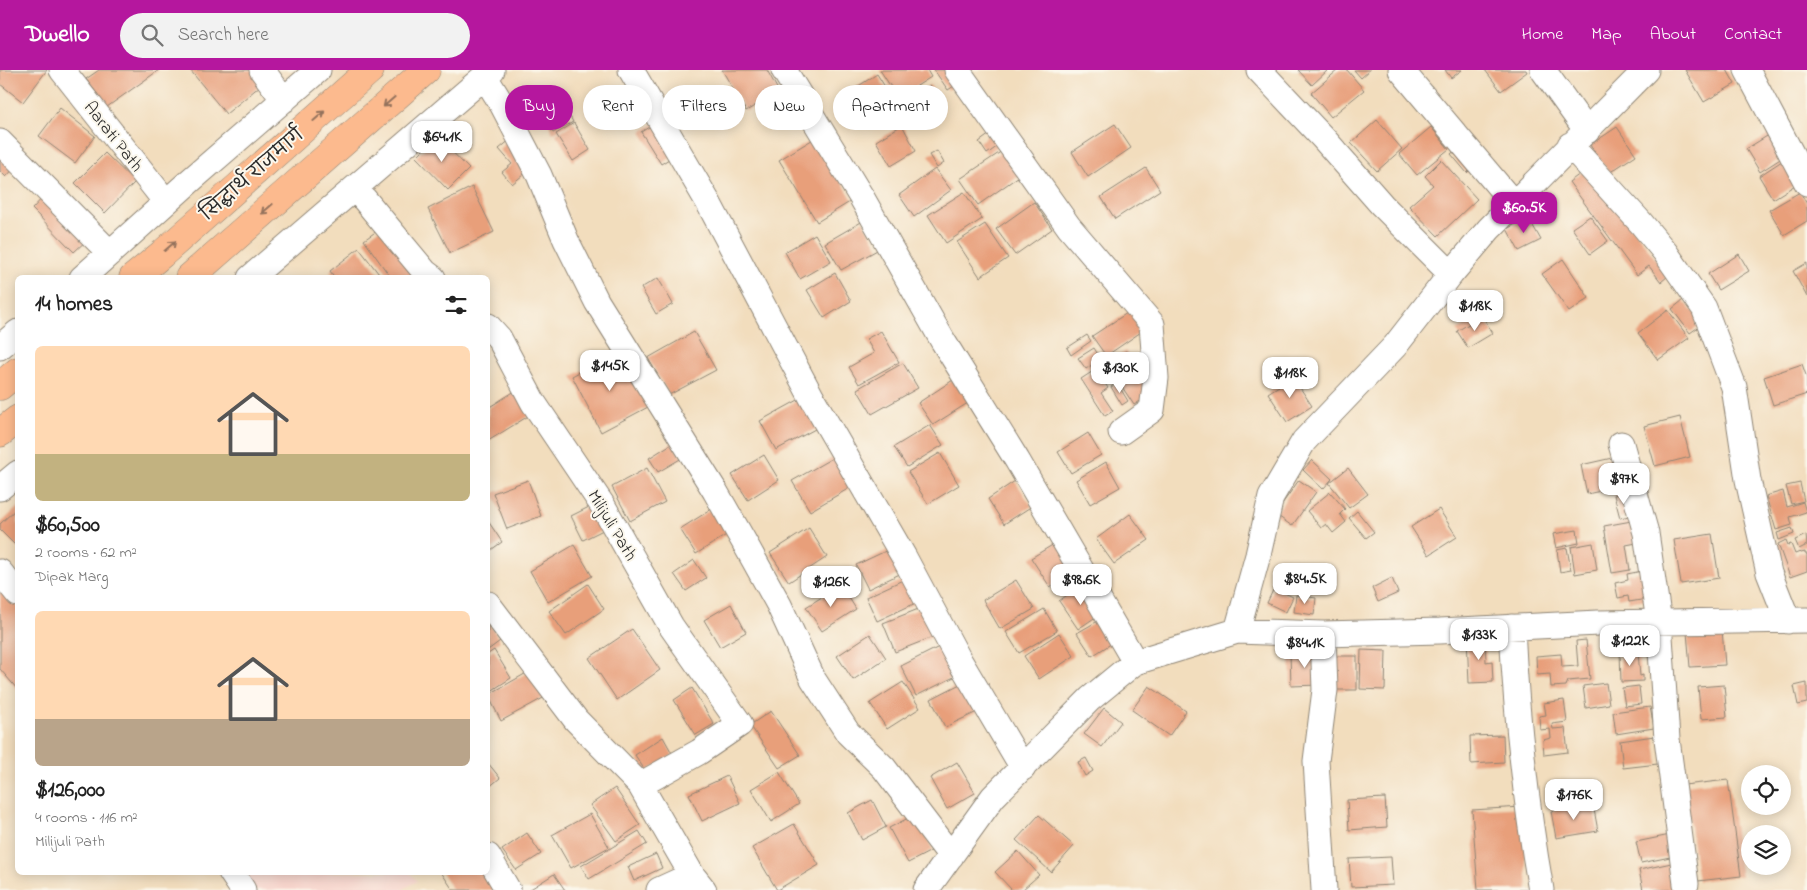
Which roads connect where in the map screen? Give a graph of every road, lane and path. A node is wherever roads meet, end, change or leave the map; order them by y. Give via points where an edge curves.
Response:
1 (62, 70) edge
2 (262, 70) edge
3 (318, 70) edge
4 (370, 70) edge
5 (426, 70) edge
6 (631, 70) edge
7 (784, 70) edge
8 (957, 70) edge
9 (1259, 70) edge
10 (1401, 70) edge
11 (1543, 70) edge
12 (1747, 70) edge
13 (1640, 72) edge
14 (488, 74) edge
15 (284, 100) junction
16 (1578, 138) junction
17 (0, 142) edge
18 (1807, 183) edge
19 (355, 188) junction
20 (166, 202) junction
21 (1513, 204) junction
22 (110, 253) junction
23 (1451, 274) junction
24 (85, 275) edge
25 (137, 275) edge
26 (193, 275) edge
27 (254, 275) edge
28 (429, 275) edge
29 (490, 328) edge
30 (15, 334) edge
31 (0, 347) edge
32 (15, 374) edge
33 (0, 386) edge
34 (15, 420) edge
35 (1121, 432) dead end
36 (0, 433) edge
37 (1621, 444) dead end
38 (15, 476) edge
39 (0, 488) edge
40 (0, 572) edge
41 (15, 590) edge
42 (490, 607) edge
43 (1798, 621) edge
44 (1659, 622) junction
45 (1512, 627) junction
46 (1237, 630) junction
47 (1323, 634) junction
48 (1135, 662) junction
49 (1023, 768) junction
50 (640, 785) junction
51 (951, 856) junction
52 (490, 859) edge
53 (233, 875) edge
54 (698, 882) edge
55 (1686, 884) dead end
56 (243, 890) edge
57 (508, 890) edge
58 (659, 890) edge
59 (926, 890) edge
60 (1324, 890) edge
61 (1541, 890) edge

1 - 20 street, Aarati Path
2 - 15 street
3 - 15 street
25 -> 4 highway, सिद्धार्थ राजमार्ग
5 -> 26 highway, सिद्धार्थ राजमार्ग
6 - 49 street via 708,202 812,398 958,658
7 - 48 street
8 - 35 street via 1069,227 1152,324 1156,378 1152,410
9 - 23 street via 1382,205
10 - 21 street
11 - 16 street
12 - 18 street
13 - 16 street
14 - 19 street
14 - 51 street via 540,175 566,240 597,302 734,524 779,605 813,679 848,733 884,768
15 - 20 street
16 - 21 street
16 - 43 street via 1704,308 1734,387 1748,480 1769,573
17 - 22 street
19 - 27 street
19 - 28 street
20 - 22 street
21 - 23 street
22 - 24 street
23 - 46 street via 1395,346 1304,441 1271,497
29 - 50 street, Milijuli Path via 499,338 533,402 603,506 671,626 740,724 699,752
30 - 31 street
32 - 33 highway
34 - 36 highway
37 - 44 street via 1646,533
38 - 39 street
40 - 41 street
42 - 50 street via 576,720
43 - 44 street
44 - 45 street
44 - 55 street via 1667,739
45 - 47 street
45 - 61 street via 1514,685
46 - 47 street
46 - 48 street
47 - 60 street via 1325,690 1316,761
48 - 49 street via 1090,699
49 - 51 street via 994,797
50 - 54 street
51 - 59 street
52 - 57 street
53 - 56 street
54 - 58 street

